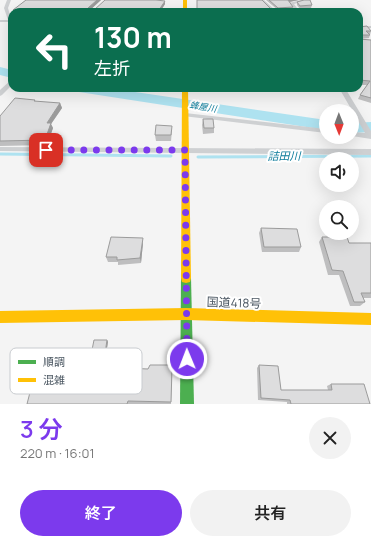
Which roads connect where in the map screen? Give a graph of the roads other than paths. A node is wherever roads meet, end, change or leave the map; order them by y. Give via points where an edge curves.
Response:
1 (9, 0) edge
2 (262, 0) edge
3 (307, 0) edge
4 (271, 8) edge
5 (295, 8) edge
6 (8, 14) edge
7 (8, 85) edge
8 (185, 92) edge
9 (345, 92) edge
10 (0, 94) edge
11 (185, 113) junction
12 (319, 130) edge
13 (359, 135) edge
14 (370, 136) edge
15 (0, 149) edge
16 (185, 150) junction
17 (371, 152) edge
18 (186, 314) junction
19 (0, 317) edge
20 (371, 319) edge
21 (187, 404) edge

1 - 6 street via 6,5
2 - 4 street
3 - 5 street via 291,3
7 - 10 street
8 - 11 main road
9 - 14 street
11 - 12 street
11 - 16 main road
13 - 14 street
15 - 16 street
16 - 17 street
16 - 18 main road
18 - 19 main road, 国道418号
18 - 20 main road, 国道418号
18 - 21 main road

